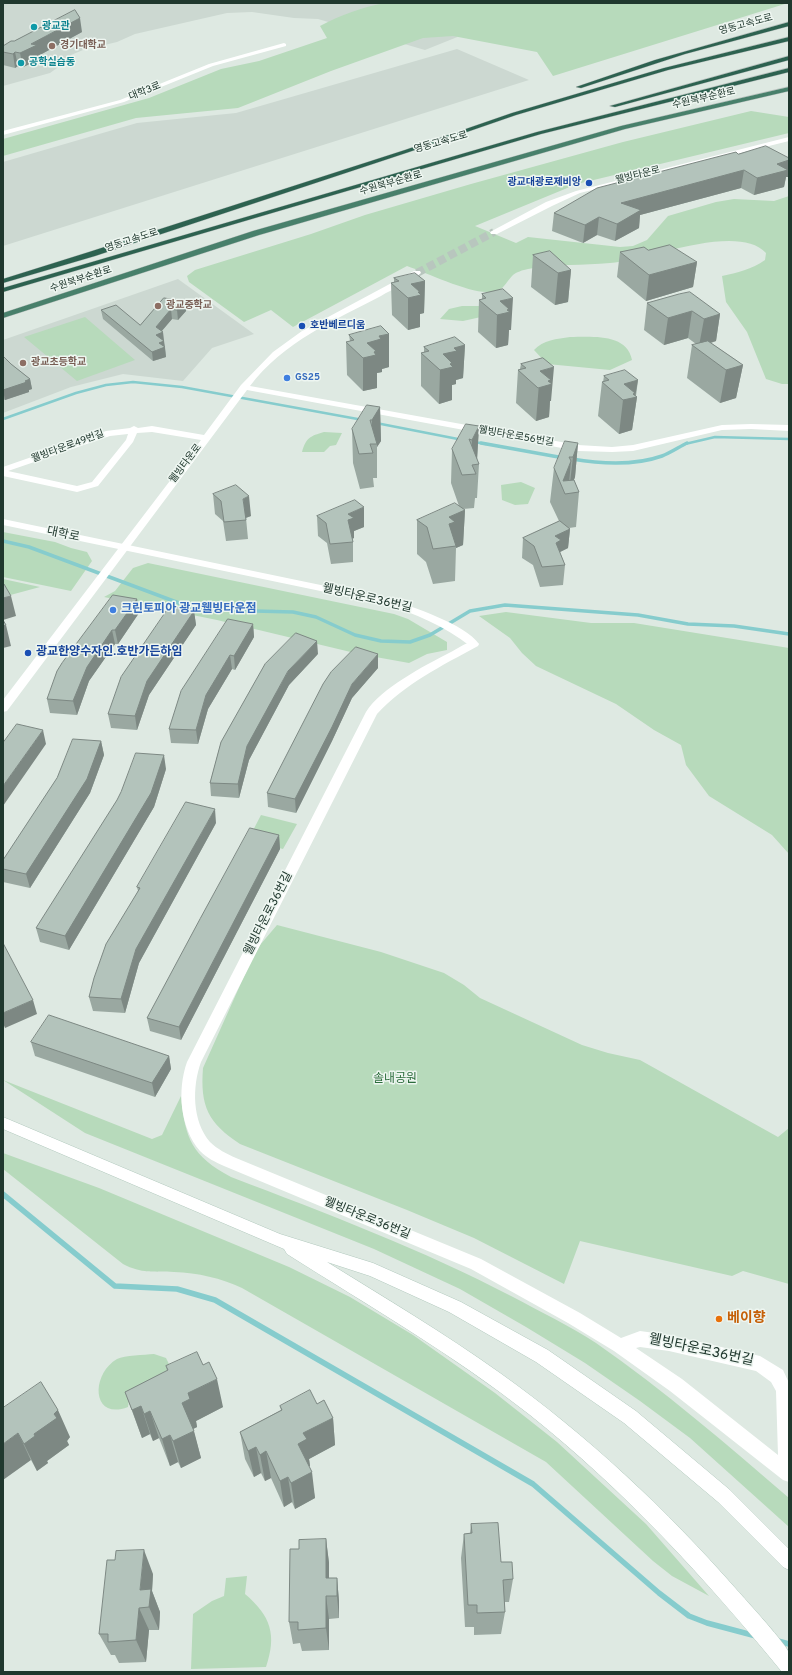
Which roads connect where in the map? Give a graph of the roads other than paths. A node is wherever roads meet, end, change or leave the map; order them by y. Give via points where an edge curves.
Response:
1 (789, 24) edge
2 (789, 39) edge
3 (284, 45) dead end
4 (789, 58) edge
5 (789, 70) edge
6 (789, 82) edge
7 (789, 89) edge
8 (3, 133) edge
9 (460, 133) junction
10 (789, 139) edge
11 (440, 154) dead end
12 (397, 167) dead end
13 (494, 232) tunnel mouth
14 (103, 262) junction
15 (416, 273) tunnel mouth
16 (3, 281) edge
17 (3, 290) edge
18 (3, 308) edge
19 (3, 316) edge
20 (242, 390) junction
21 (789, 428) edge
22 (134, 429) junction
23 (207, 438) junction
24 (3, 470) edge
25 (3, 474) edge
26 (3, 522) edge
27 (124, 547) junction
28 (3, 708) edge
29 (3, 1123) edge
30 (278, 1240) junction
31 (620, 1346) junction
32 (788, 1473) edge
33 (789, 1560) edge
34 (789, 1666) edge

1 - 9 highway, 영동고속도로 via 616,73
2 - 9 highway, 영동고속도로 via 666,69 514,114
3 - 8 street, 대학3로 via 211,65 122,101
4 - 11 highway, 영동고속도로
5 - 14 highway, 영동고속도로 via 538,133
6 - 18 highway, 수원북부순환로 via 615,123 252,227
7 - 19 highway, 수원북부순환로 via 608,132 256,233
9 - 16 highway, 영동고속도로 via 100,252
10 - 13 street, 웰빙타운로 via 578,192
12 - 14 highway, 영동고속도로
14 - 17 highway, 영동고속도로
15 - 20 street, 웰빙타운로 via 289,343 254,375
20 - 21 street, 웰빙타운로56번길 via 578,448 633,448 696,432 730,427
20 - 23 street, 웰빙타운로
22 - 23 street, 웰빙타운로49번길 via 166,430
22 - 24 street, 웰빙타운로49번길 via 109,432
22 - 25 street, 웰빙타운로49번길 via 130,440 95,484 89,487 77,489
23 - 27 street, 웰빙타운로
26 - 27 street, 대학로
27 - 28 street, 웰빙타운로
27 - 31 street, 웰빙타운로36번길 via 384,601 433,618 460,632 474,644 414,676 387,696 372,712 191,1071 189,1113 199,1137 213,1153 231,1163 476,1264
29 - 30 street
30 - 33 street via 373,1270 455,1307 542,1356 642,1427 724,1496
30 - 34 street via 422,1329 565,1433 638,1499 723,1588
31 - 32 street, 웰빙타운로36번길 via 676,1385
31 - 32 street, 웰빙타운로36번길 via 640,1338 669,1343 760,1364 777,1376 784,1390

